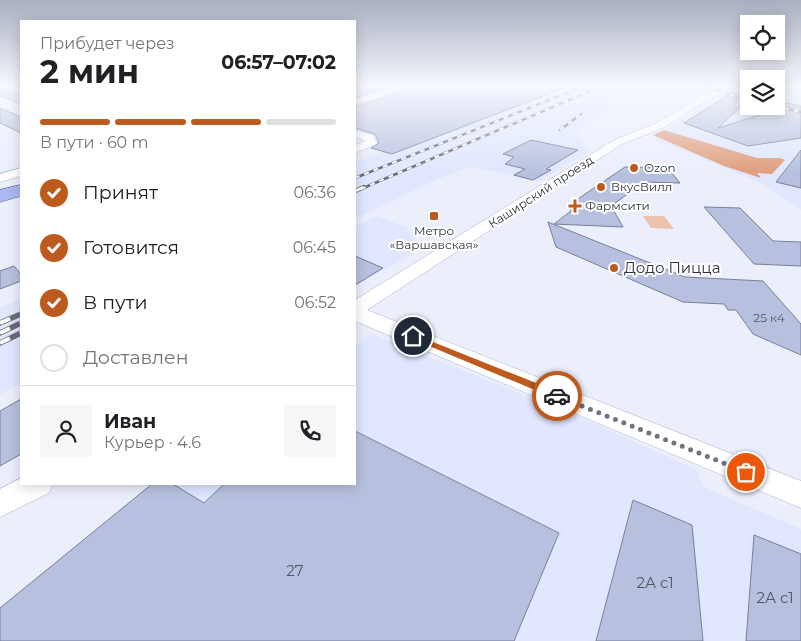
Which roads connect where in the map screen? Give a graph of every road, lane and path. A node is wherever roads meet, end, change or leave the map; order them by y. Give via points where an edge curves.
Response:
1 (677, 115) edge
2 (356, 133) edge
3 (356, 149) edge
4 (20, 172) edge
5 (0, 178) edge
6 (20, 181) edge
7 (0, 186) edge
8 (20, 190) edge
9 (0, 196) edge
10 (356, 310) edge
11 (356, 311) edge
12 (36, 485) edge
13 (801, 495) edge
14 (0, 504) edge

1 - 10 street, Каширский проезд via 661,125 625,138
2 - 3 street via 369,137 371,143
4 - 5 street
6 - 7 main road
8 - 9 main road
11 - 13 street
12 - 14 street

